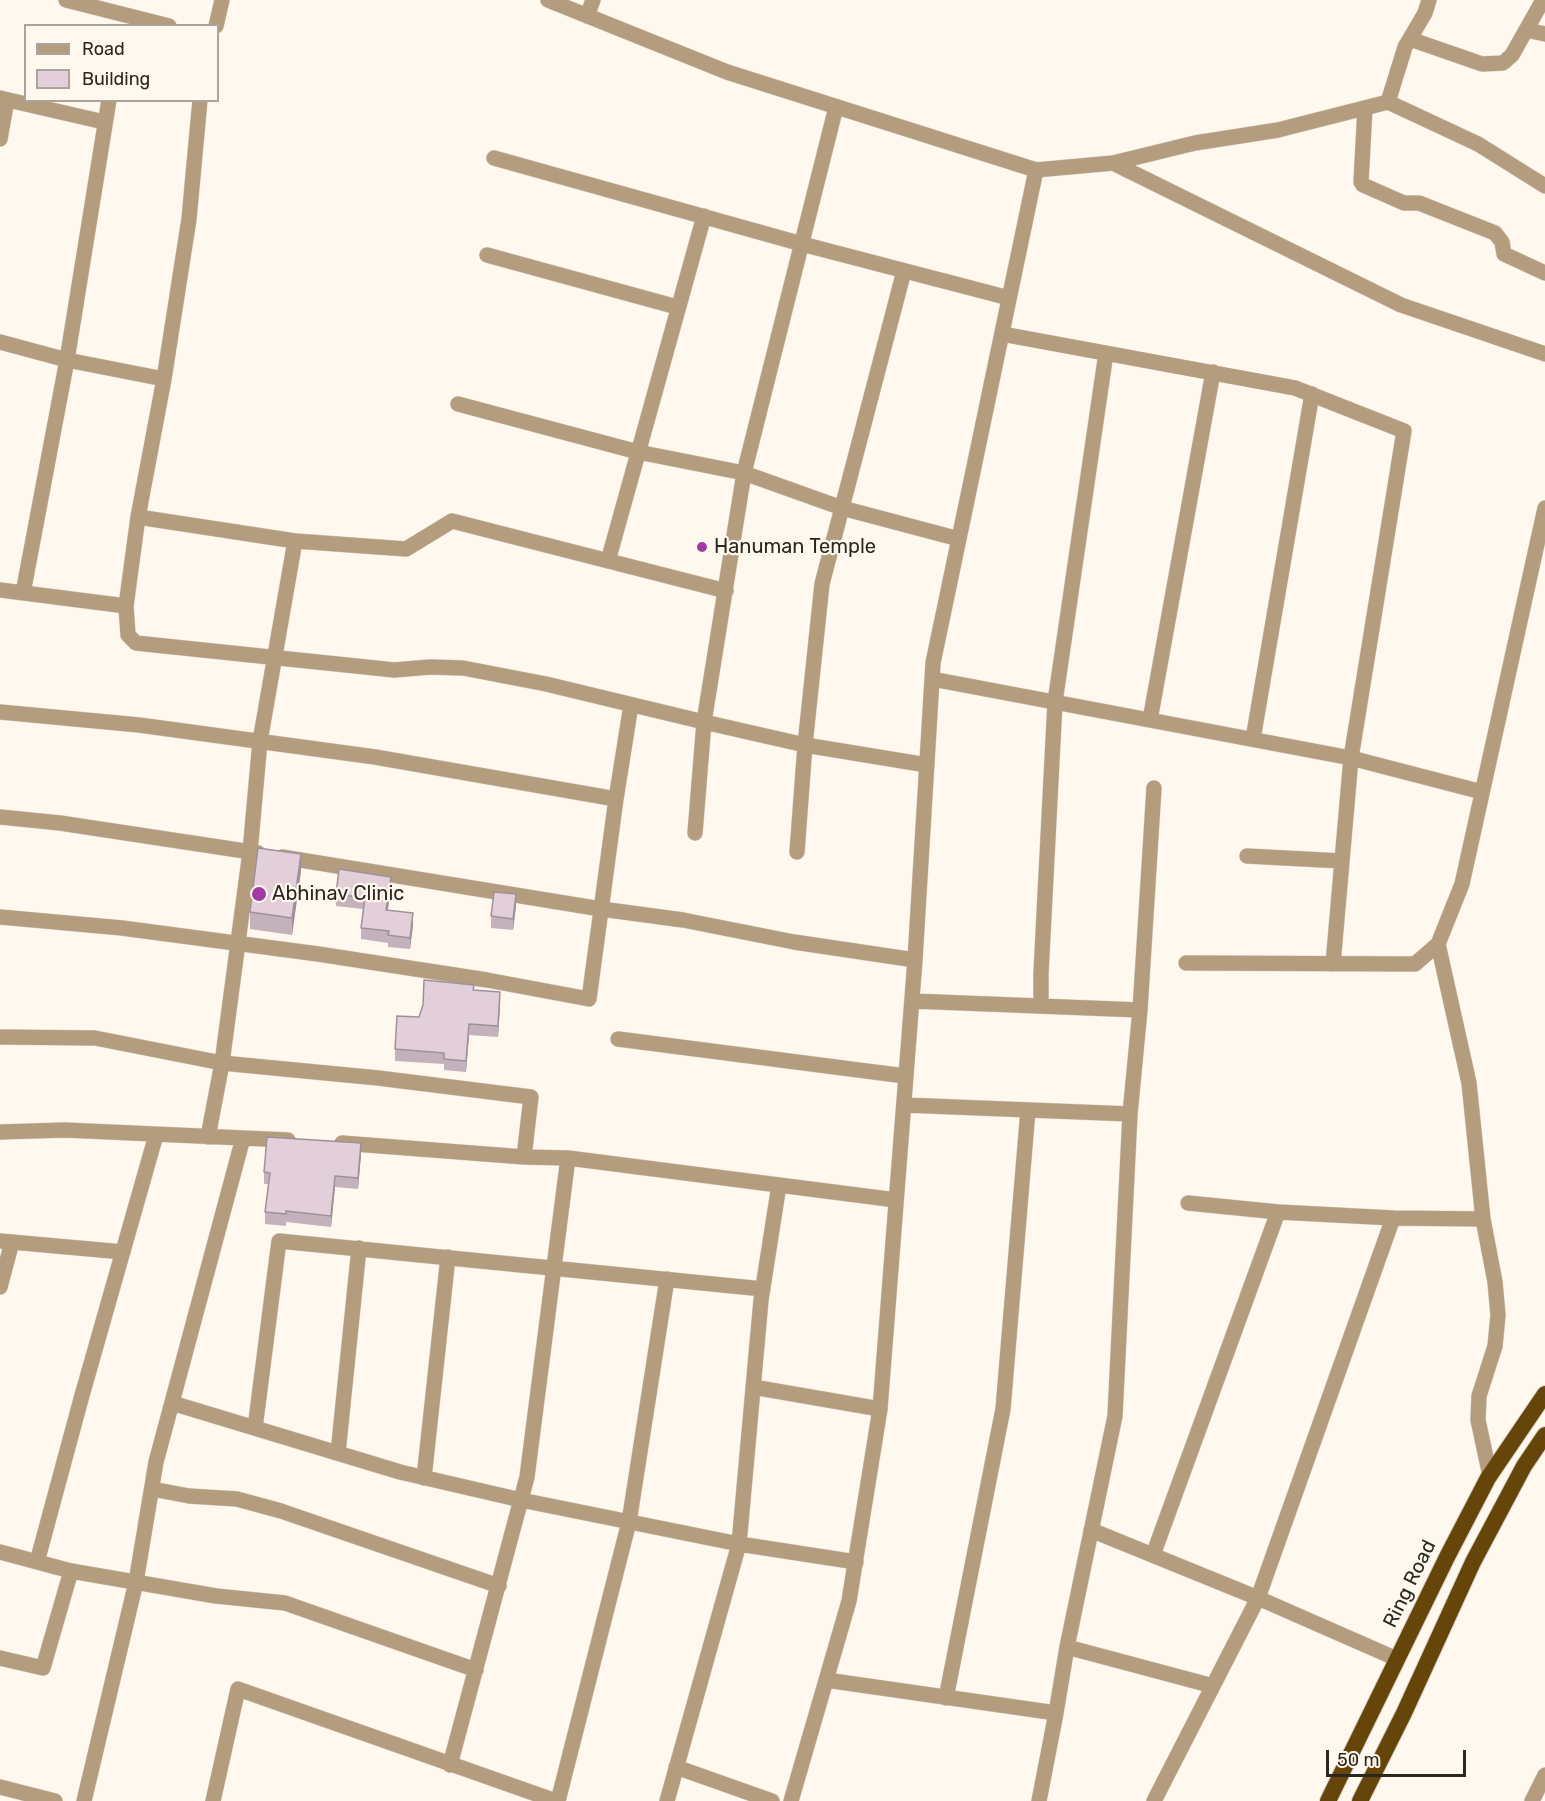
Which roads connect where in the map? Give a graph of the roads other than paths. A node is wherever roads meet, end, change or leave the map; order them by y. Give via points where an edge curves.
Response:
1 (66, 0) edge
2 (222, 0) edge
3 (548, 0) edge
4 (593, 0) edge
5 (1429, 0) edge
6 (1543, 0) edge
7 (587, 16) junction
8 (124, 20) edge
9 (154, 24) edge
10 (216, 24) edge
11 (1526, 30) junction
12 (1545, 34) edge
13 (1410, 39) junction
14 (3, 99) edge
15 (109, 102) edge
16 (200, 102) edge
17 (1388, 102) junction
18 (836, 107) junction
19 (1365, 108) junction
20 (104, 122) junction
21 (0, 140) edge
22 (494, 158) dead end
23 (1113, 163) junction
24 (1036, 170) junction
25 (1545, 186) edge
26 (704, 216) junction
27 (802, 244) junction
28 (487, 255) dead end
29 (904, 271) junction
30 (1545, 273) edge
31 (1009, 298) junction
32 (678, 307) junction
33 (1002, 334) junction
34 (0, 342) edge
35 (1106, 353) junction
36 (1545, 354) edge
37 (66, 360) junction
38 (1213, 372) junction
39 (164, 379) junction
40 (1312, 394) junction
41 (458, 405) dead end
42 (638, 452) junction
43 (744, 473) junction
44 (1545, 507) edge
45 (842, 508) junction
46 (138, 517) junction
47 (959, 539) junction
48 (295, 541) junction
49 (608, 561) junction
50 (0, 590) edge
51 (726, 591) junction
52 (23, 593) junction
53 (126, 606) junction
54 (275, 656) junction
55 (932, 679) junction
56 (1055, 702) junction
57 (632, 705) junction
58 (0, 712) edge
59 (1150, 720) junction
60 (704, 722) junction
61 (1253, 739) junction
62 (260, 741) junction
63 (805, 745) junction
64 (1351, 758) junction
65 (927, 765) junction
66 (1154, 788) dead end
67 (1482, 792) junction
68 (616, 798) junction
69 (0, 817) edge
70 (694, 833) dead end
71 (250, 852) junction
72 (797, 852) dead end
73 (1247, 856) dead end
74 (1342, 861) junction
75 (601, 909) junction
76 (0, 917) edge
77 (237, 944) junction
78 (1438, 944) junction
79 (915, 960) junction
80 (1186, 963) dead end
81 (1333, 964) junction
82 (912, 1001) junction
83 (1041, 1006) junction
84 (1140, 1010) junction
85 (0, 1037) edge
86 (618, 1039) dead end
87 (222, 1063) junction
88 (905, 1076) junction
89 (904, 1105) junction
90 (1028, 1110) junction
91 (1130, 1114) junction
92 (0, 1132) edge
93 (156, 1135) junction
94 (208, 1137) junction
95 (243, 1138) junction
96 (303, 1140) edge
97 (327, 1142) edge
98 (524, 1157) junction
99 (568, 1158) junction
100 (779, 1185) junction
101 (896, 1200) junction
102 (1188, 1203) dead end
103 (1278, 1212) junction
104 (1393, 1218) junction
105 (1483, 1219) junction
106 (6, 1241) edge
107 (359, 1248) junction
108 (123, 1252) junction
109 (448, 1257) junction
110 (554, 1267) junction
111 (667, 1279) junction
112 (0, 1287) edge
113 (763, 1289) junction
114 (753, 1387) junction
115 (1545, 1394) edge
116 (172, 1403) junction
117 (880, 1409) junction
118 (255, 1428) junction
119 (1545, 1435) edge
120 (338, 1453) junction
121 (1490, 1476) junction
122 (424, 1478) junction
123 (152, 1489) junction
124 (521, 1500) junction
125 (629, 1522) junction
126 (1091, 1530) junction
127 (739, 1544) junction
128 (0, 1552) edge
129 (1153, 1555) junction
130 (37, 1562) junction
131 (856, 1562) junction
132 (70, 1571) junction
133 (136, 1582) junction
134 (499, 1586) junction
135 (1258, 1598) junction
136 (1067, 1647) junction
137 (0, 1658) edge
138 (1397, 1659) junction
139 (476, 1670) junction
140 (826, 1680) junction
141 (1213, 1686) junction
142 (946, 1698) junction
143 (1056, 1713) junction
144 (450, 1765) junction
145 (676, 1767) junction
146 (1545, 1775) edge
147 (0, 1787) edge
148 (55, 1801) edge
149 (84, 1801) edge
150 (213, 1801) edge
151 (557, 1801) edge
152 (667, 1801) edge
153 (772, 1801) edge
154 (791, 1801) edge
155 (1039, 1801) edge
156 (1155, 1801) edge
157 (1328, 1801) edge
158 (1360, 1801) edge
159 (1532, 1801) edge

1 - 8 street
2 - 10 street
3 - 7 street
4 - 7 street
5 - 13 street
6 - 11 street
7 - 18 street via 727,72
8 - 9 street
11 - 12 street
11 - 13 street via 1503,63 1492,64
13 - 17 street
14 - 20 street
14 - 21 street
15 - 20 street
16 - 39 street via 189,219
17 - 19 street
17 - 25 street via 1478,144
18 - 24 street
18 - 27 street
19 - 23 street
19 - 30 street via 1363,185 1495,233 1504,254
20 - 37 street
22 - 26 street
23 - 24 street
23 - 36 street via 1401,305
24 - 31 street
26 - 27 street
26 - 32 street
27 - 29 street
27 - 43 street
28 - 32 street
29 - 31 street
29 - 45 street
31 - 33 street
32 - 42 street
33 - 35 street
33 - 47 street
34 - 37 street
35 - 38 street
35 - 56 street
37 - 39 street
37 - 52 street
38 - 40 street via 1295,387
38 - 59 street
39 - 46 street
40 - 61 street
40 - 64 street via 1404,431
41 - 42 street
42 - 43 street
42 - 49 street
43 - 45 street
43 - 51 street
44 - 67 street
45 - 47 street
45 - 63 street via 822,584
46 - 48 street
46 - 53 street
47 - 55 street
48 - 49 street via 406,549 452,521
48 - 54 street
49 - 51 street
50 - 52 street
51 - 60 street
52 - 53 street
53 - 54 street via 128,635 136,643
54 - 57 street via 394,670 463,668
54 - 62 street
55 - 56 street
55 - 65 street
56 - 59 street
56 - 83 street
57 - 60 street
57 - 68 street
58 - 62 street
59 - 61 street
60 - 63 street
60 - 70 street
61 - 64 street
62 - 68 street
62 - 71 street
63 - 65 street
63 - 72 street
64 - 67 street
64 - 74 street
65 - 79 street
66 - 84 street
67 - 78 street via 1462,884
68 - 75 street
69 - 71 street
71 - 75 street
71 - 77 street
73 - 74 street
74 - 81 street
75 - 77 street via 589,999 487,980
75 - 79 street
76 - 77 street
77 - 87 street
78 - 81 street via 1415,964
78 - 105 street via 1469,1083
79 - 82 street
80 - 81 street
82 - 83 street
82 - 88 street
83 - 84 street
84 - 91 street
85 - 87 street via 95,1038
86 - 88 street
87 - 94 street
87 - 98 street via 531,1097
88 - 89 street
89 - 90 street
89 - 101 street
90 - 91 street
90 - 142 street via 1003,1409
91 - 126 street via 1115,1416
92 - 93 street via 65,1130
93 - 94 street
93 - 108 street
94 - 95 street
95 - 96 street
95 - 116 street
97 - 98 street
98 - 99 street
99 - 100 street
99 - 110 street
100 - 101 street
100 - 113 street
101 - 117 street
102 - 103 street
103 - 104 street
103 - 129 street
104 - 105 street
104 - 135 street
105 - 121 street via 1498,1315 1495,1346 1479,1396 1478,1412
106 - 108 street
106 - 112 street
107 - 109 street
107 - 118 street via 279,1241
107 - 120 street
108 - 130 street
109 - 110 street
109 - 122 street
110 - 111 street
110 - 124 street
111 - 113 street
111 - 125 street
113 - 114 street
114 - 117 street
114 - 127 street
115 - 121 highway, Ring Road
116 - 118 street
116 - 123 street
117 - 131 street
118 - 120 street
119 - 158 highway via 1473,1562
120 - 122 street
121 - 138 highway, Ring Road
122 - 124 street
123 - 133 street
123 - 134 street via 237,1499 281,1511
124 - 125 street
124 - 134 street
125 - 127 street
125 - 151 street
126 - 129 street
126 - 136 street
127 - 131 street
127 - 145 street
128 - 130 street
129 - 135 street
130 - 132 street
131 - 140 street
132 - 133 street
132 - 137 street via 43,1668
133 - 139 street via 285,1603
133 - 149 street
134 - 139 street
135 - 138 street
135 - 141 street
136 - 141 street
136 - 143 street
138 - 157 highway, Ring Road
139 - 144 street
140 - 142 street
140 - 154 street
141 - 156 street
142 - 143 street
143 - 155 street
144 - 150 street via 238,1689
144 - 151 street
145 - 152 street
145 - 153 street
146 - 159 street
147 - 148 street

